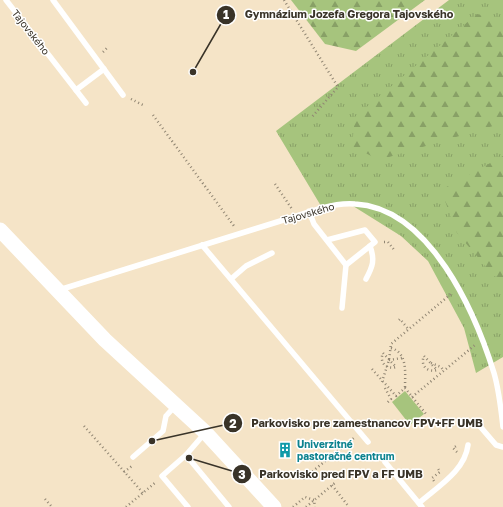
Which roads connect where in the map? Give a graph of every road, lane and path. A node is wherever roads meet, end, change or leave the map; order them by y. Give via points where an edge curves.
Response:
1 (6, 0) edge
2 (53, 0) edge
3 (284, 0) edge
4 (104, 69) junction
5 (76, 90) junction
6 (123, 95) joint
7 (86, 103) dead end
8 (146, 106) dead end
9 (153, 115) dead end
10 (311, 118) dead end
11 (275, 184) dead end
12 (309, 211) junction
13 (296, 215) junction
14 (0, 230) edge
15 (240, 234) junction
16 (327, 240) junction
17 (388, 242) dead end
18 (202, 245) junction
19 (370, 246) junction
20 (395, 251) dead end
21 (272, 253) dead end
22 (346, 264) junction
23 (231, 279) junction
24 (366, 279) dead end
25 (458, 288) junction
26 (57, 291) junction
27 (342, 308) dead end
28 (399, 320) dead end
29 (408, 330) junction
30 (482, 340) junction
31 (390, 348) junction
32 (402, 358) junction
33 (389, 360) junction
34 (430, 363) junction
35 (386, 367) junction
36 (372, 369) dead end
37 (444, 370) junction
38 (383, 384) junction
39 (405, 388) junction
40 (412, 397) junction
41 (386, 404) dead end
42 (176, 406) junction
43 (426, 414) dead end
44 (478, 424) dead end
45 (84, 426) dead end
46 (503, 427) edge
47 (206, 432) junction
48 (350, 441) dead end
49 (368, 442) dead end
50 (468, 445) dead end
51 (503, 447) edge
52 (186, 455) junction
53 (133, 457) dead end
54 (385, 462) dead end
55 (134, 464) dead end
56 (437, 467) dead end
57 (124, 472) junction
58 (440, 472) dead end
59 (162, 476) junction
60 (303, 479) dead end
61 (336, 482) dead end
62 (332, 485) junction
63 (143, 493) junction
64 (45, 499) dead end
65 (314, 500) junction
66 (421, 505) edge
67 (52, 507) edge
68 (126, 507) edge
69 (188, 507) edge
70 (229, 507) edge
71 (274, 507) edge
72 (293, 507) edge
73 (306, 507) edge
74 (314, 507) edge
75 (349, 507) edge

1 - 5 lane, Tajovského
2 - 4 lane
3 - 10 path via 338,87
4 - 5 lane
4 - 6 lane
5 - 7 lane, Tajovského
6 - 8 path
9 - 15 path
11 - 13 path
12 - 13 lane, Tajovského
12 - 16 lane via 314,224
12 - 25 lane, Tajovského via 341,204 356,204 374,207 398,219 419,234
13 - 15 lane, Tajovského
14 - 26 main road
15 - 18 lane, Tajovského
16 - 19 lane via 365,230 375,242
16 - 22 lane
17 - 20 path
18 - 23 lane
18 - 26 lane, Tajovského
19 - 22 lane
19 - 24 lane via 374,264
21 - 23 lane via 246,266
22 - 27 lane
23 - 49 lane
25 - 29 path
25 - 30 lane, Tajovského via 468,304
26 - 42 main road
28 - 29 path
29 - 31 path via 391,344
30 - 37 path
30 - 46 lane, Tajovského via 494,374
31 - 32 path via 397,350
31 - 33 path
32 - 33 path
32 - 39 path via 405,362
33 - 35 path
33 - 35 path via 396,367
33 - 35 path via 383,353 382,359
34 - 34 path via 434,366 437,370 430,371 425,368 422,362 424,356
34 - 37 path
35 - 38 path
36 - 38 path
37 - 40 path
38 - 39 path via 396,396
38 - 41 path via 391,399
39 - 40 path
40 - 43 path
42 - 47 main road
42 - 53 lane via 166,416 163,431
44 - 51 lane via 496,445
45 - 57 path
47 - 52 lane
47 - 71 main road
48 - 60 path
50 - 66 lane via 467,456 460,467
52 - 59 lane
52 - 70 lane
54 - 66 lane
55 - 57 path
56 - 58 path
57 - 63 path
59 - 63 path
59 - 69 lane
61 - 62 path
62 - 65 path
62 - 75 path
63 - 68 path
64 - 67 path
65 - 72 path via 305,497
65 - 73 path
65 - 74 path

